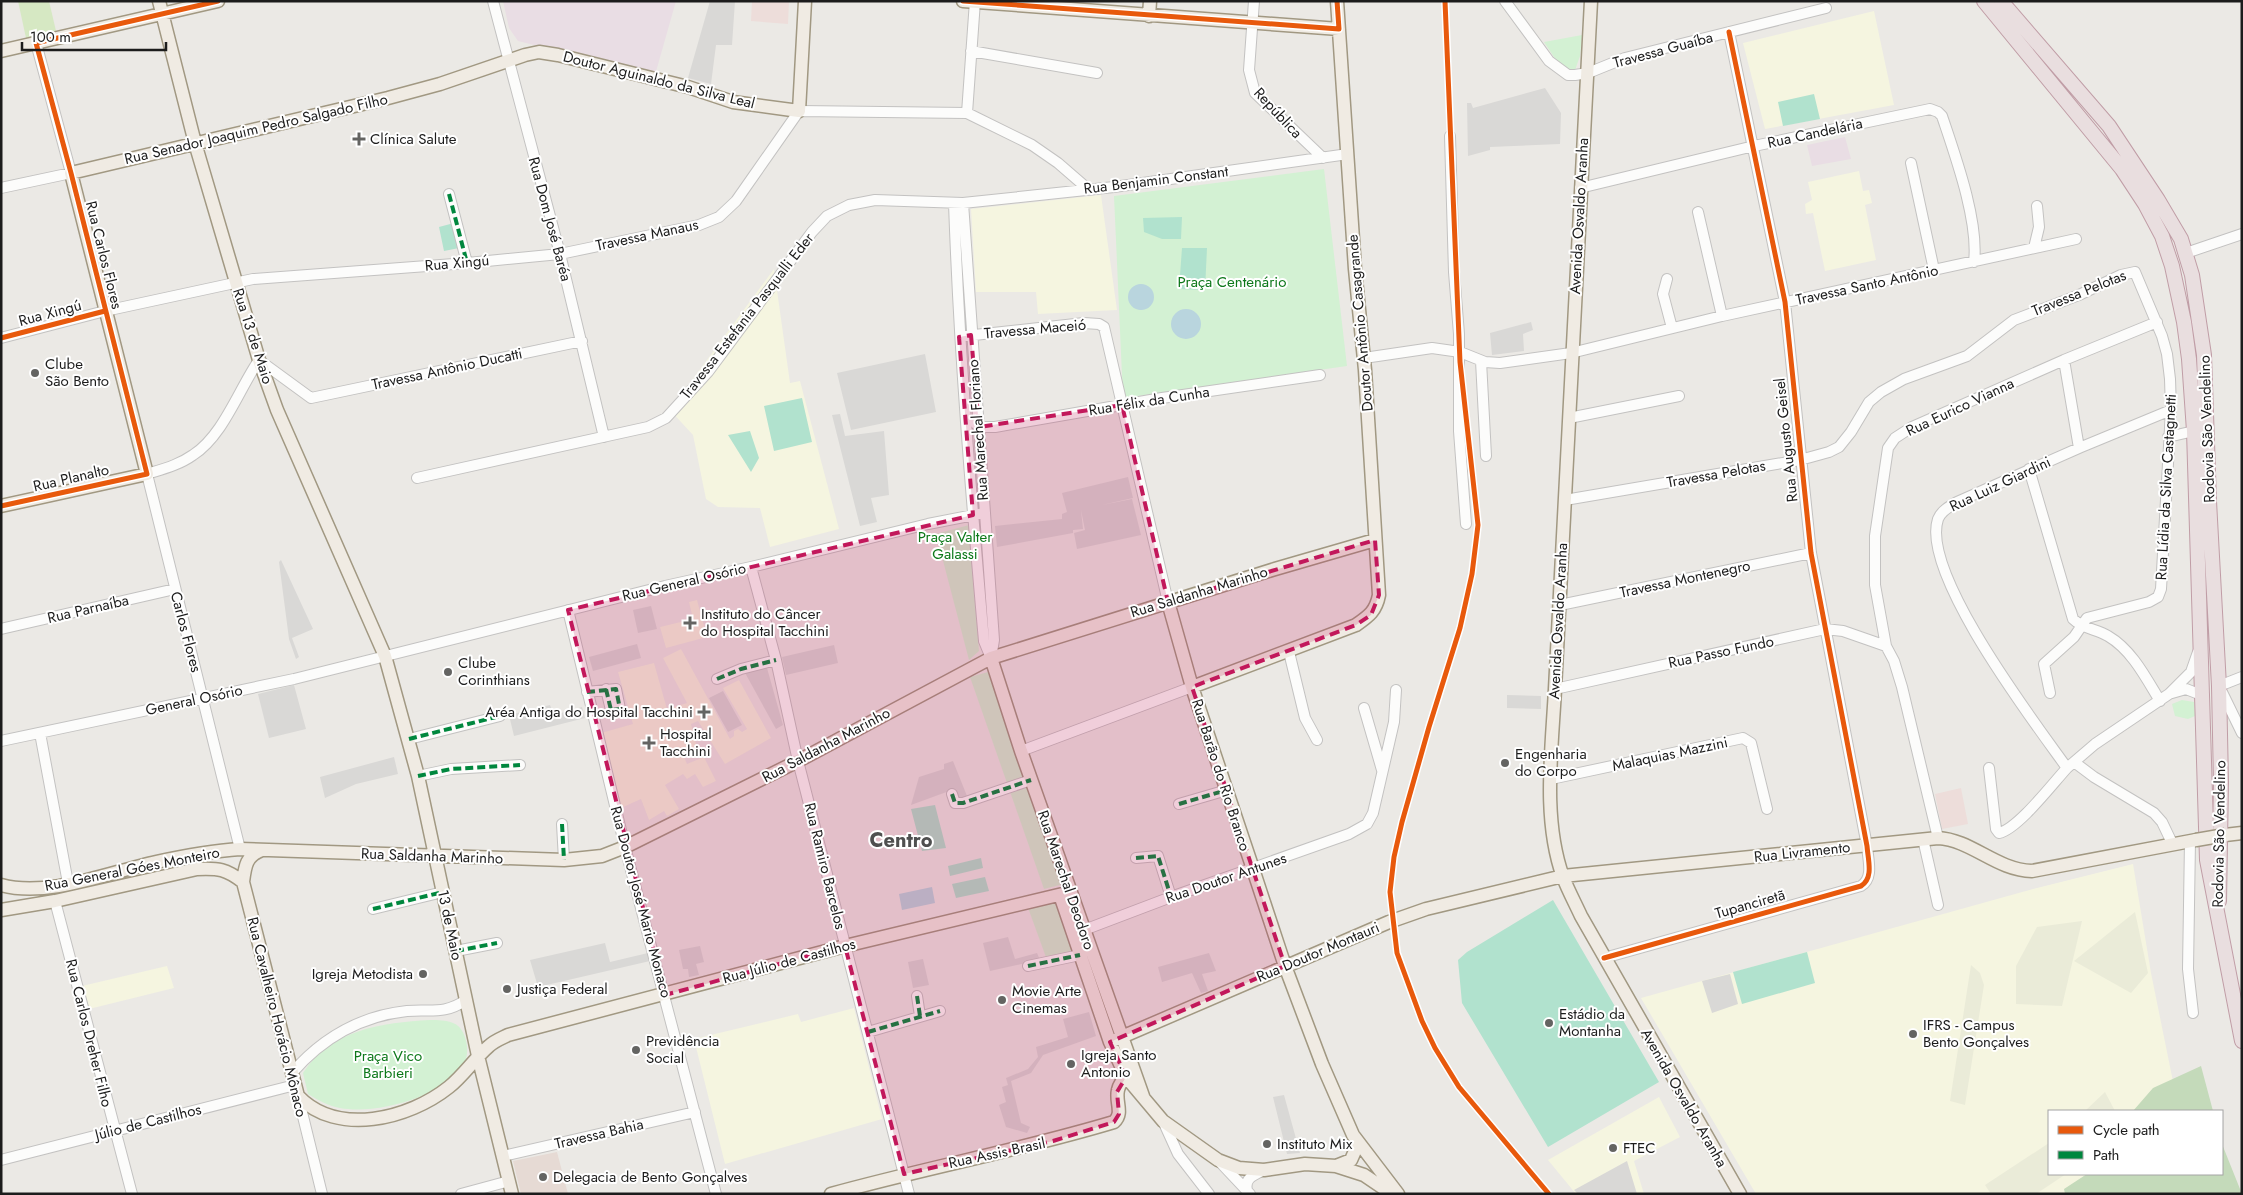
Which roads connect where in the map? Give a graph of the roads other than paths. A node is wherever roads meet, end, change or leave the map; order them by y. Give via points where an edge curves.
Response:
1 (218, 1) edge
2 (493, 1) edge
3 (805, 1) edge
4 (1150, 1) edge
5 (1254, 1) edge
6 (1337, 1) edge
7 (1505, 1) edge
8 (1591, 1) edge
9 (1984, 1) edge
10 (2001, 1) edge
11 (971, 2) edge
12 (161, 8) edge
13 (1826, 8) dead end
14 (1149, 16) junction
15 (1252, 23) junction
16 (1339, 29) junction
17 (1729, 32) junction
18 (36, 43) junction
19 (1, 51) edge
20 (970, 51) junction
21 (508, 61) junction
22 (1097, 73) dead end
23 (1588, 73) junction
24 (800, 111) junction
25 (967, 113) junction
26 (1450, 136) dead end
27 (195, 143) junction
28 (1754, 146) junction
29 (1348, 154) junction
30 (1323, 158) junction
31 (1911, 163) dead end
32 (72, 173) junction
33 (1, 188) edge
34 (1580, 188) junction
35 (1088, 189) junction
36 (449, 194) dead end
37 (958, 203) junction
38 (2037, 206) dead end
39 (1698, 212) dead end
40 (2242, 234) edge
41 (2076, 239) dead end
42 (2034, 248) junction
43 (2186, 252) junction
44 (560, 254) junction
45 (1974, 262) junction
46 (466, 263) junction
47 (1934, 270) junction
48 (2137, 274) joint
49 (1667, 278) dead end
50 (236, 282) junction
51 (1785, 302) junction
52 (105, 311) junction
53 (1722, 316) junction
54 (2157, 322) junction
55 (1672, 328) junction
56 (1107, 332) joint
57 (971, 335) junction
58 (959, 337) junction
59 (1, 338) edge
60 (582, 341) junction
61 (1459, 352) junction
62 (1571, 353) junction
63 (1364, 358) junction
64 (259, 360) junction
65 (2064, 360) junction
66 (1481, 361) junction
67 (1320, 375) dead end
68 (1680, 396) dead end
69 (1122, 405) junction
70 (964, 406) junction
71 (2171, 410) junction
72 (1569, 418) junction
73 (979, 427) junction
74 (2194, 431) junction
75 (604, 437) junction
76 (2168, 437) junction
77 (2079, 448) junction
78 (1486, 456) dead end
79 (1800, 460) junction
80 (2029, 469) junction
81 (147, 474) junction
82 (417, 478) dead end
83 (1564, 500) junction
84 (1, 506) edge
85 (984, 513) junction
86 (973, 515) junction
87 (1466, 524) dead end
88 (1376, 540) junction
89 (1811, 553) junction
90 (751, 567) junction
91 (175, 588) junction
92 (1168, 602) junction
93 (1560, 605) junction
94 (568, 610) junction
95 (2082, 626) junction
96 (1, 629) edge
97 (1825, 629) junction
98 (2202, 634) junction
99 (1886, 646) junction
100 (1289, 652) junction
101 (385, 656) junction
102 (991, 658) junction
103 (776, 660) junction
104 (2242, 677) edge
105 (717, 679) dead end
106 (2219, 686) junction
107 (1192, 687) junction
108 (606, 689) dead end
109 (1555, 689) junction
110 (1396, 690) dead end
111 (587, 692) junction
112 (2050, 693) dead end
113 (2169, 694) junction
114 (2204, 696) junction
115 (204, 698) junction
116 (2160, 701) junction
117 (1364, 708) dead end
118 (500, 716) dead end
119 (40, 732) junction
120 (2242, 733) edge
121 (409, 739) junction
122 (1317, 740) dead end
123 (1, 741) edge
124 (1021, 751) junction
125 (798, 761) junction
126 (520, 765) dead end
127 (2071, 765) junction
128 (1989, 768) dead end
129 (1382, 771) junction
130 (418, 776) junction
131 (1550, 779) junction
132 (1031, 780) junction
133 (1227, 790) junction
134 (952, 794) dead end
135 (1178, 804) dead end
136 (1767, 809) dead end
137 (562, 824) dead end
138 (2242, 833) edge
139 (1938, 838) junction
140 (1923, 840) junction
141 (2193, 841) junction
142 (2173, 845) junction
143 (1867, 846) junction
144 (625, 847) junction
145 (240, 849) junction
146 (264, 849) junction
147 (435, 857) junction
148 (1136, 858) dead end
149 (564, 860) junction
150 (1253, 869) junction
151 (1563, 876) junction
152 (243, 882) junction
153 (68, 883) junction
154 (1, 886) edge
155 (443, 892) junction
156 (1065, 893) junction
157 (1171, 896) junction
158 (55, 901) junction
159 (1938, 904) dead end
160 (373, 909) dead end
161 (1, 910) edge
162 (2218, 921) junction
163 (1084, 930) junction
164 (497, 943) dead end
165 (845, 946) junction
166 (456, 951) junction
167 (1080, 955) junction
168 (1604, 958) junction
169 (1028, 966) dead end
170 (1285, 966) junction
171 (665, 995) junction
172 (917, 996) dead end
173 (466, 1000) junction
174 (940, 1011) dead end
175 (2193, 1013) dead end
176 (920, 1016) junction
177 (473, 1027) junction
178 (868, 1032) junction
179 (508, 1034) junction
180 (1122, 1036) junction
181 (2242, 1041) edge
182 (1110, 1042) junction
183 (478, 1056) junction
184 (1134, 1067) junction
185 (1126, 1077) junction
186 (295, 1085) junction
187 (1145, 1100) junction
188 (695, 1112) junction
189 (1163, 1122) junction
190 (114, 1131) junction
191 (1358, 1144) junction
192 (503, 1156) junction
193 (1, 1160) edge
194 (1218, 1160) junction
195 (1336, 1166) junction
196 (1264, 1170) junction
197 (904, 1174) junction
198 (509, 1181) junction
199 (1248, 1192) edge
200 (132, 1194) edge
201 (322, 1194) edge
202 (461, 1194) edge
203 (512, 1194) edge
204 (716, 1194) edge
205 (832, 1194) edge
206 (909, 1194) edge
207 (1209, 1194) edge
208 (1392, 1194) edge
209 (1398, 1194) edge
210 (1740, 1194) edge

1 - 12 main road
2 - 21 street, Rua Dom José Baréa
3 - 24 main road
4 - 14 main road
5 - 15 street, República
6 - 16 main road, Doutor Antônio Casagrande
7 - 23 street via 1548,61 1568,74
8 - 23 main road, Avenida Osvaldo Aranha
9 - 74 highway via 2122,169 2162,236 2184,322
10 - 43 highway, Rodovia São Vendelino via 2109,126 2158,200
11 - 14 main road
11 - 20 street
12 - 18 main road
12 - 27 main road, Rua 13 de Maio
13 - 17 street, Travessa Guaíba
14 - 15 main road
15 - 16 main road
15 - 30 street, República via 1249,70 1255,93
16 - 29 main road, Doutor Antônio Casagrande
17 - 23 street, Travessa Guaíba via 1626,58
17 - 28 street, Rua Augusto Geisel
18 - 19 main road
18 - 32 street, Rua Carlos Flores
20 - 22 street
20 - 25 street
21 - 24 main road, Doutor Aguinaldo da Silva Leal via 538,52 558,55 688,87 733,102
21 - 27 main road, Rua Senador Joaquim Pedro Salgado Filho via 397,96
21 - 44 street, Rua Dom José Baréa
23 - 34 main road, Avenida Osvaldo Aranha
24 - 25 street, Doutor Aguinaldo da Silva Leal
24 - 44 street, Travessa Manaus via 736,201 719,217 700,225
25 - 35 street, Doutor Aguinaldo da Silva Leal via 1032,146
26 - 61 street
27 - 32 main road, Rua Senador Joaquim Pedro Salgado Filho
27 - 50 main road, Rua 13 de Maio
28 - 34 street, Rua Candelária
28 - 45 street, Rua Candelária via 1923,109 1934,110 1942,116 1960,173 1974,239
28 - 51 street, Rua Augusto Geisel
29 - 30 street, Rua Benjamin Constant
29 - 63 main road, Doutor Antônio Casagrande
30 - 35 street, Rua Benjamin Constant
31 - 47 street
32 - 33 street, Rua Senador Joaquim Pedro Salgado Filho
32 - 52 main road, Rua Carlos Flores
34 - 62 main road, Avenida Osvaldo Aranha
35 - 37 street, Rua Benjamin Constant
36 - 46 street
37 - 57 street, Rua Marechal Floriano
37 - 58 street, Rua Marechal Floriano
37 - 75 street, Travessa Estefania Pasqualli Eder via 875,200 849,205 826,216 708,372 666,418 648,427
38 - 42 street via 2039,227
39 - 53 street
40 - 43 street
41 - 42 street, Travessa Santo Antônio
42 - 45 street, Travessa Santo Antônio
43 - 106 highway, Rodovia São Vendelino via 2204,354
44 - 46 street, Rua Xingú
44 - 60 street, Rua Dom José Baréa
45 - 47 street, Travessa Santo Antônio
46 - 50 street, Rua Xingú
47 - 51 street, Travessa Santo Antônio
48 - 54 street, Rua Lídia da Silva Castagnetti
48 - 79 street, Travessa Pelotas via 2128,272 2079,295 2031,312 2014,320 1967,356 1904,379 1869,402 1839,447
49 - 55 street via 1663,294
50 - 52 street, Rua Xingú
50 - 64 main road, Rua 13 de Maio
51 - 53 street, Travessa Santo Antônio
51 - 79 street, Rua Augusto Geisel
52 - 59 street, Rua Xingú
52 - 81 main road, Rua Carlos Flores
53 - 55 street, Travessa Santo Antônio
54 - 65 street, Rua Eurico Vianna
54 - 71 street, Rua Lídia da Silva Castagnetti via 2168,361
55 - 62 street, Travessa Santo Antônio
56 - 57 street, Travessa Maceió via 1099,324 1084,323
56 - 69 street, Rua Barão do Rio Branco
57 - 58 street, Travessa Maceió
57 - 73 street, Rua Marechal Floriano
58 - 70 street, Rua Marechal Floriano
60 - 64 street, Travessa Antônio Ducatti via 312,398
60 - 75 street, Rua Dom José Baréa
61 - 63 street, Travessa Santo Antônio via 1432,348
61 - 66 street, Travessa Santo Antônio
61 - 87 street via 1459,431
62 - 66 street, Travessa Santo Antônio via 1500,363
62 - 72 main road, Avenida Osvaldo Aranha
63 - 88 main road, Doutor Antônio Casagrande
64 - 81 street, Rua Planalto via 210,441 175,465
64 - 101 main road, Rua 13 de Maio via 277,410
65 - 77 street
65 - 99 street, Rua Eurico Vianna via 1912,428 1891,442 1886,454 1874,555 1875,585
66 - 78 street
67 - 69 street, Rua Félix da Cunha
68 - 72 street
69 - 73 street, Rua Félix da Cunha via 995,428
69 - 92 street, Rua Barão do Rio Branco
70 - 73 street
70 - 86 street, Rua Marechal Floriano
71 - 76 street, Rua Lídia da Silva Castagnetti
71 - 77 street, Rua Luiz Giardini
72 - 83 main road, Avenida Osvaldo Aranha
73 - 85 street, Rua Marechal Floriano
74 - 76 street
74 - 98 highway
75 - 82 street, Travessa Estefania Pasqualli Eder
76 - 95 street, Rua Lídia da Silva Castagnetti via 2159,594 2149,602 2091,616
77 - 80 street, Rua Luiz Giardini
79 - 83 street, Travessa Pelotas
79 - 89 street, Rua Augusto Geisel
80 - 95 street via 2071,616
80 - 127 street, Rua Luiz Giardini via 1949,506 1938,518 1938,539 1945,572 1966,615 2019,702
81 - 84 main road, Rua Planalto
81 - 91 street, Carlos Flores
83 - 93 main road, Avenida Osvaldo Aranha
85 - 86 street, Rua General Osório
85 - 102 street, Rua Marechal Floriano via 994,640
86 - 90 street, Rua General Osório
86 - 102 street, Rua Marechal Floriano via 986,646
88 - 92 main road, Rua Saldanha Marinho
88 - 100 main road, Doutor Antônio Casagrande via 1379,594 1371,615 1356,625
89 - 93 street, Travessa Montenegro
89 - 97 street, Rua Augusto Geisel
90 - 94 street, Rua General Osório
90 - 103 street, Rua Ramiro Barcelos
91 - 96 street, Rua Parnaíba
91 - 115 street, Carlos Flores
92 - 102 main road, Rua Saldanha Marinho
92 - 107 main road, Rua Barão do Rio Branco
93 - 109 main road, Avenida Osvaldo Aranha
94 - 101 street, Rua General Osório
94 - 111 street, Rua Doutor José Mario Monaco
95 - 112 street, Rua Lídia da Silva Castagnetti via 2044,664
95 - 116 street via 2107,635 2116,642 2140,669
97 - 99 street, Rua Passo Fundo via 1843,631
97 - 109 street, Rua Passo Fundo
97 - 143 street, Rua Augusto Geisel
98 - 113 street via 2191,672
98 - 114 highway
99 - 139 street, Rua Eurico Vianna via 1902,687
100 - 107 main road
100 - 122 street via 1305,718
101 - 115 street, General Osório
101 - 121 main road, 13 de Maio
102 - 124 main road, Rua Marechal Deodoro
102 - 125 main road, Rua Saldanha Marinho
103 - 105 street
103 - 125 street, Rua Ramiro Barcelos
104 - 106 street
106 - 120 street
106 - 162 highway, Rodovia São Vendelino
107 - 124 street
107 - 133 main road, Rua Barão do Rio Branco
108 - 111 street
109 - 131 main road, Avenida Osvaldo Aranha
110 - 129 street via 1394,722
111 - 144 street, Rua Doutor José Mario Monaco
113 - 114 street via 2186,689
113 - 116 street
114 - 162 highway via 2207,860
115 - 119 street, General Osório
115 - 145 street, Carlos Flores
116 - 127 street via 2095,744
117 - 129 street
118 - 121 street
119 - 123 street, General Osório
119 - 153 street
121 - 130 main road, 13 de Maio
124 - 132 main road, Rua Marechal Deodoro
125 - 144 main road, Rua Saldanha Marinho
125 - 165 street, Rua Ramiro Barcelos
126 - 130 street via 451,769
127 - 128 street via 2020,820 1999,833
127 - 142 street, Rua Luiz Giardini via 2154,813
129 - 150 street, Rua Doutor Antunes via 1373,814 1367,824 1349,834
130 - 147 main road, 13 de Maio
131 - 136 street, Malaquias Mazzini via 1743,738 1751,743
131 - 151 main road, Avenida Osvaldo Aranha via 1552,824
132 - 134 street via 963,803 955,803
132 - 156 main road, Rua Marechal Deodoro
133 - 135 street
133 - 150 main road, Rua Barão do Rio Branco
137 - 149 street
138 - 141 main road, Rua Livramento, bridge
139 - 140 main road, Rua Livramento
139 - 142 main road, Rua Livramento via 1955,840 2001,864 2021,870
140 - 143 main road, Rua Livramento
140 - 159 street
141 - 142 main road, Rua Livramento
141 - 175 street via 2188,969
143 - 151 main road, Rua Livramento
143 - 168 street, Tupanciretã via 1869,876 1861,886
144 - 149 main road, Rua Saldanha Marinho via 602,856
144 - 171 street, Rua Doutor José Mario Monaco
145 - 146 main road, Rua General Góes Monteiro
145 - 153 main road, Rua General Góes Monteiro via 180,857
146 - 147 main road, Rua Saldanha Marinho
146 - 152 main road, Rua Cavalheiro Horácio Mônaco via 248,859
147 - 149 main road, Rua Saldanha Marinho
147 - 155 main road, 13 de Maio
148 - 157 street via 1158,856
150 - 157 street, Rua Doutor Antunes
150 - 170 main road, Rua Barão do Rio Branco
151 - 168 main road, Avenida Osvaldo Aranha
151 - 170 main road, Rua Doutor Montauri via 1417,912
152 - 158 main road via 228,871 198,869
152 - 186 main road, Rua Cavalheiro Horácio Mônaco
153 - 154 main road, Rua General Góes Monteiro via 31,888
155 - 160 street
155 - 166 main road, 13 de Maio
156 - 163 main road, Rua Marechal Deodoro
156 - 165 main road, Rua Júlio de Castilhos
156 - 167 main road, Rua Marechal Deodoro
157 - 163 street, Rua Doutor Antunes
158 - 161 main road
158 - 190 street, Rua Carlos Dreher Filho
162 - 181 highway
163 - 180 main road, Rua Marechal Deodoro
164 - 166 street
165 - 171 main road, Rua Júlio de Castilhos
165 - 178 street, Rua Ramiro Barcelos
166 - 173 main road, 13 de Maio
167 - 169 street
167 - 182 main road, Rua Marechal Deodoro
168 - 210 main road, Avenida Osvaldo Aranha
170 - 180 main road, Rua Doutor Montauri
170 - 191 main road, Rua Barão do Rio Branco via 1336,1100
171 - 179 main road, Rua Júlio de Castilhos
171 - 188 street, Rua Doutor José Mario Monaco
172 - 176 street
173 - 177 main road, 13 de Maio
173 - 186 street via 449,1010 402,1012 338,1032 307,1055
174 - 176 street
176 - 178 street
177 - 179 main road, Rua Júlio de Castilhos via 485,1036
177 - 183 main road, 13 de Maio
178 - 197 street, Rua Ramiro Barcelos
179 - 183 main road, Rua Júlio de Castilhos
180 - 182 main road, Rua Doutor Montauri
180 - 184 main road, Rua Marechal Deodoro
182 - 185 main road, Rua Marechal Deodoro
183 - 186 main road, Rua Júlio de Castilhos via 459,1079 439,1094 412,1109 376,1118 333,1117 307,1105
183 - 192 main road, 13 de Maio
184 - 185 main road, Rua Assis Brasil
184 - 187 main road, Rua Marechal Deodoro
185 - 187 main road, Rua Marechal Deodoro
185 - 197 main road, Rua Assis Brasil via 1117,1092 1119,1114 1114,1122 1053,1141
186 - 190 street, Júlio de Castilhos
186 - 201 street, Rua Cavalheiro Horácio Mônaco
187 - 189 main road, Rua Marechal Deodoro
188 - 192 street, Travessa Bahia
188 - 204 street, Rua Doutor José Mario Monaco
189 - 194 main road, Rua Marechal Deodoro
189 - 207 street via 1178,1154
190 - 193 street, Júlio de Castilhos
190 - 200 street, Rua Carlos Dreher Filho
191 - 195 main road via 1351,1160
191 - 209 main road, Rua Barão do Rio Branco
192 - 198 main road, 13 de Maio
194 - 196 main road, Rua Marechal Deodoro via 1249,1170
194 - 199 street
195 - 196 main road, Rua Marechal Deodoro via 1305,1164
195 - 208 main road, Rua Marechal Deodoro via 1364,1175
196 - 199 street via 1249,1178 1245,1184
197 - 205 main road, Rua Assis Brasil
197 - 206 street, Rua Ramiro Barcelos
198 - 202 street
198 - 203 main road, 13 de Maio

